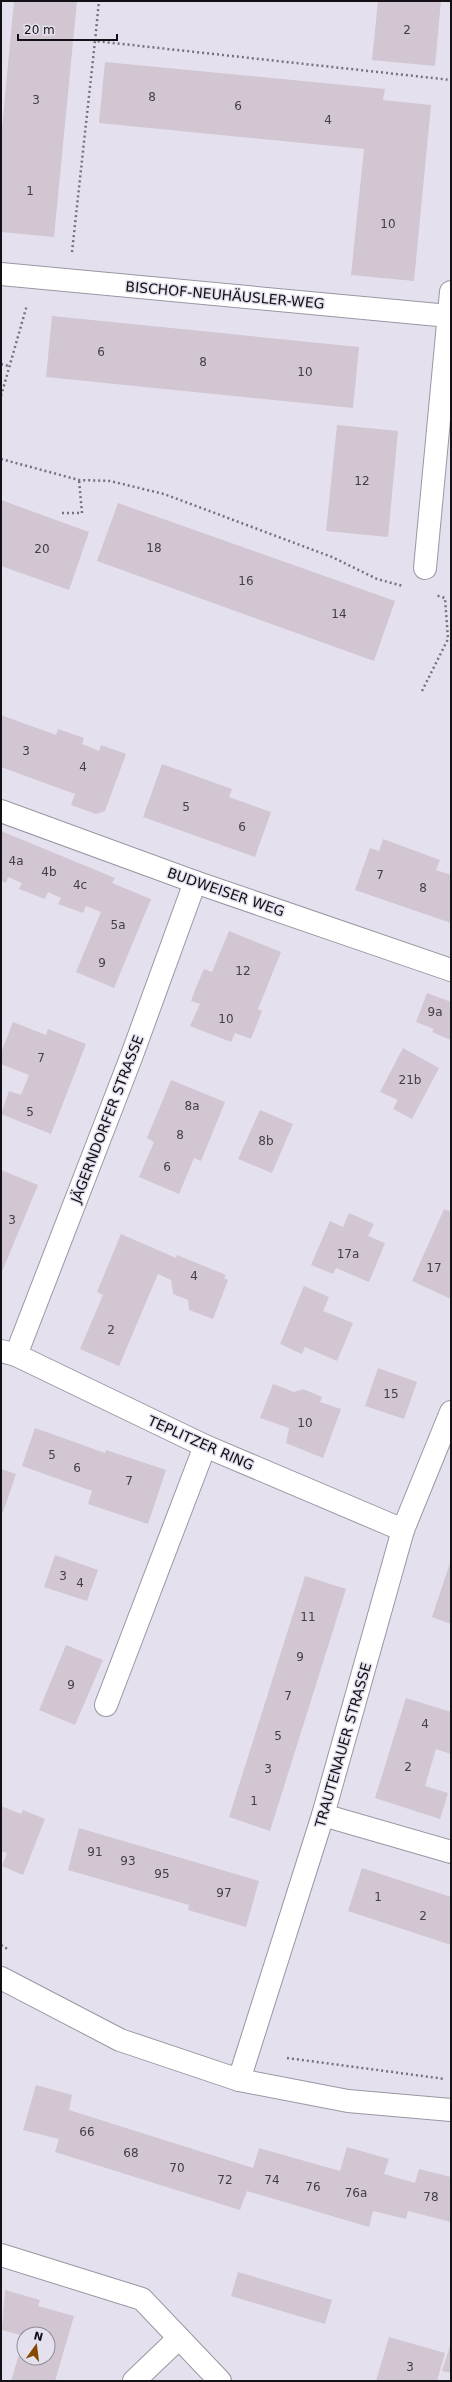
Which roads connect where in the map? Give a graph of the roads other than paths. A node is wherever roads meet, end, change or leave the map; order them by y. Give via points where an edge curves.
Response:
1 (1, 274) edge
2 (451, 292) edge
3 (448, 316) junction
4 (425, 568) road end
5 (1, 811) edge
6 (195, 882) junction
7 (451, 970) edge
8 (9, 1353) edge
9 (451, 1412) edge
10 (205, 1446) junction
11 (403, 1530) junction
12 (106, 1705) dead end
13 (324, 1815) junction
14 (451, 1852) edge
15 (1, 1978) edge
16 (239, 2080) junction
17 (451, 2110) edge
18 (1, 2255) edge
19 (179, 2338) junction
20 (134, 2381) edge
21 (220, 2381) edge

1 - 3 street, BISCHOF-NEUHÄUSLER-WEG
2 - 3 street
3 - 4 street
5 - 6 street, BUDWEISER WEG
6 - 7 street, BUDWEISER WEG
6 - 8 street, JÄGERNDORFER STRASSE via 132,1055
8 - 10 street, TEPLITZER RING
9 - 11 street, TRAUTENAUER STRASSE
10 - 11 street, TEPLITZER RING
10 - 12 street
11 - 13 street, TRAUTENAUER STRASSE
13 - 14 street
13 - 16 street, TRAUTENAUER STRASSE
15 - 16 street via 120,2040
16 - 17 street via 348,2101
18 - 19 street via 142,2299
19 - 20 street
19 - 21 street

